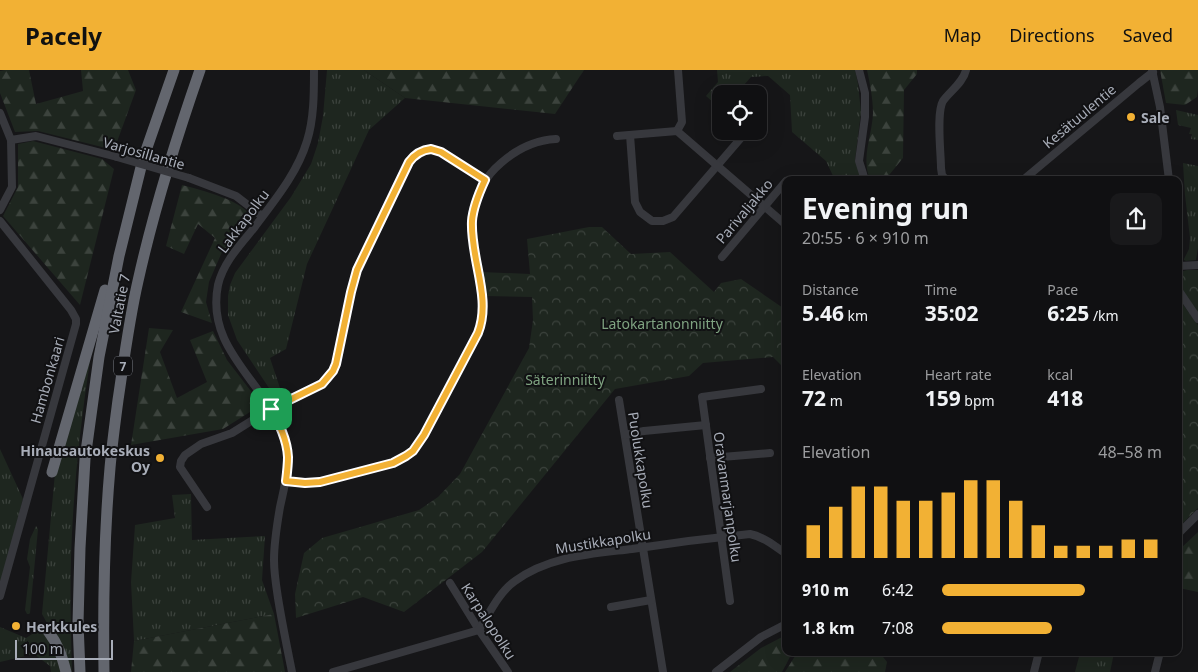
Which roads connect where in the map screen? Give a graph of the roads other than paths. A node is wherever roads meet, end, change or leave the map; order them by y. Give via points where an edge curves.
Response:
1 (174, 70) edge
2 (200, 70) edge
3 (314, 70) edge
4 (678, 70) edge
5 (859, 70) edge
6 (966, 70) edge
7 (1152, 71) edge
8 (0, 113) edge
9 (677, 131) junction
10 (630, 135) junction
11 (617, 136) dead end
12 (556, 139) dead end
13 (11, 140) junction
14 (740, 140) edge
15 (718, 166) junction
16 (864, 176) edge
17 (943, 176) edge
18 (1027, 176) edge
19 (1169, 176) edge
20 (485, 180) junction
21 (782, 186) edge
22 (764, 206) junction
23 (0, 210) edge
24 (262, 216) junction
25 (0, 220) edge
26 (782, 222) edge
27 (118, 256) junction
28 (722, 257) dead end
29 (1182, 266) edge
30 (1198, 266) edge
31 (1182, 295) edge
32 (1198, 319) edge
33 (761, 389) dead end
34 (619, 400) dead end
35 (271, 409) junction
36 (706, 425) junction
37 (625, 435) junction
38 (770, 452) dead end
39 (710, 458) junction
40 (52, 472) dead end
41 (286, 481) junction
42 (207, 507) dead end
43 (1198, 514) edge
44 (1182, 530) edge
45 (721, 537) junction
46 (643, 547) junction
47 (782, 551) edge
48 (450, 583) dead end
49 (0, 596) edge
50 (651, 600) junction
51 (730, 600) dead end
52 (611, 607) dead end
53 (782, 626) edge
54 (479, 630) junction
55 (48, 631) dead end
56 (1038, 656) edge
57 (1159, 656) edge
58 (1034, 671) edge
59 (66, 672) edge
60 (80, 672) edge
61 (104, 672) edge
62 (292, 672) edge
63 (334, 672) edge
64 (508, 672) edge
65 (663, 672) edge
66 (716, 672) edge
67 (1044, 672) edge
68 (1155, 672) edge

1 - 27 highway, Valtatie 7 / 7 via 144,159
2 - 61 highway, Valtatie 7 / 7 via 157,204 123,365 110,466 104,548
3 - 24 street, Lakkapolku via 312,119 304,153
4 - 9 street via 682,122
5 - 16 street via 865,93 859,161
6 - 17 street via 939,111
7 - 18 street, Kesätuulentie
7 - 19 street
8 - 13 street
9 - 10 street
9 - 15 street
10 - 11 street
10 - 15 street via 635,202 640,212 652,221 673,217
12 - 20 street via 534,142 516,152
13 - 23 street via 12,187
13 - 24 street, Varjosillantie, bridge via 36,136 189,178 236,196
14 - 15 street
15 - 22 street
20 - 35 street via 438,150 419,152 413,157 357,270 333,371 322,384
20 - 41 street via 476,201 472,223 483,304 482,325 417,445 393,463 320,482
21 - 22 street, Parivaljakko
22 - 26 street
22 - 28 street, Parivaljakko
24 - 35 street, Lakkapolku via 229,260 218,282 215,305 225,342
25 - 49 street, Hambonkaari via 76,319
27 - 40 highway
27 - 60 highway, Valtatie 7 / 7 via 99,357 85,459 78,623
29 - 30 street
31 - 32 street
33 - 36 street, Oravanmarjanpolku via 702,397
34 - 37 street, Puolukkapolku
35 - 41 street, Lakkapolku via 286,444
35 - 42 street via 232,433 201,444 181,461 180,466
36 - 37 street
36 - 39 street, Oravanmarjanpolku
37 - 46 street, Puolukkapolku
38 - 39 street
39 - 45 street, Oravanmarjanpolku
41 - 62 street, Lakkapolku via 275,542 274,574
43 - 44 street
45 - 46 street, Mustikkapolku
45 - 47 street, Mustikkapolku via 750,534
45 - 51 street, Oravanmarjanpolku
46 - 50 street, Puolukkapolku
46 - 54 street, Mustikkapolku via 563,558 536,567 513,582 496,600
48 - 54 street, Karpalopolku
50 - 52 street
50 - 65 street, Puolukkapolku
53 - 66 street via 761,637
54 - 63 street
54 - 64 street, Karpalopolku
55 - 59 highway via 62,654
56 - 58 street
57 - 68 street
58 - 67 street

